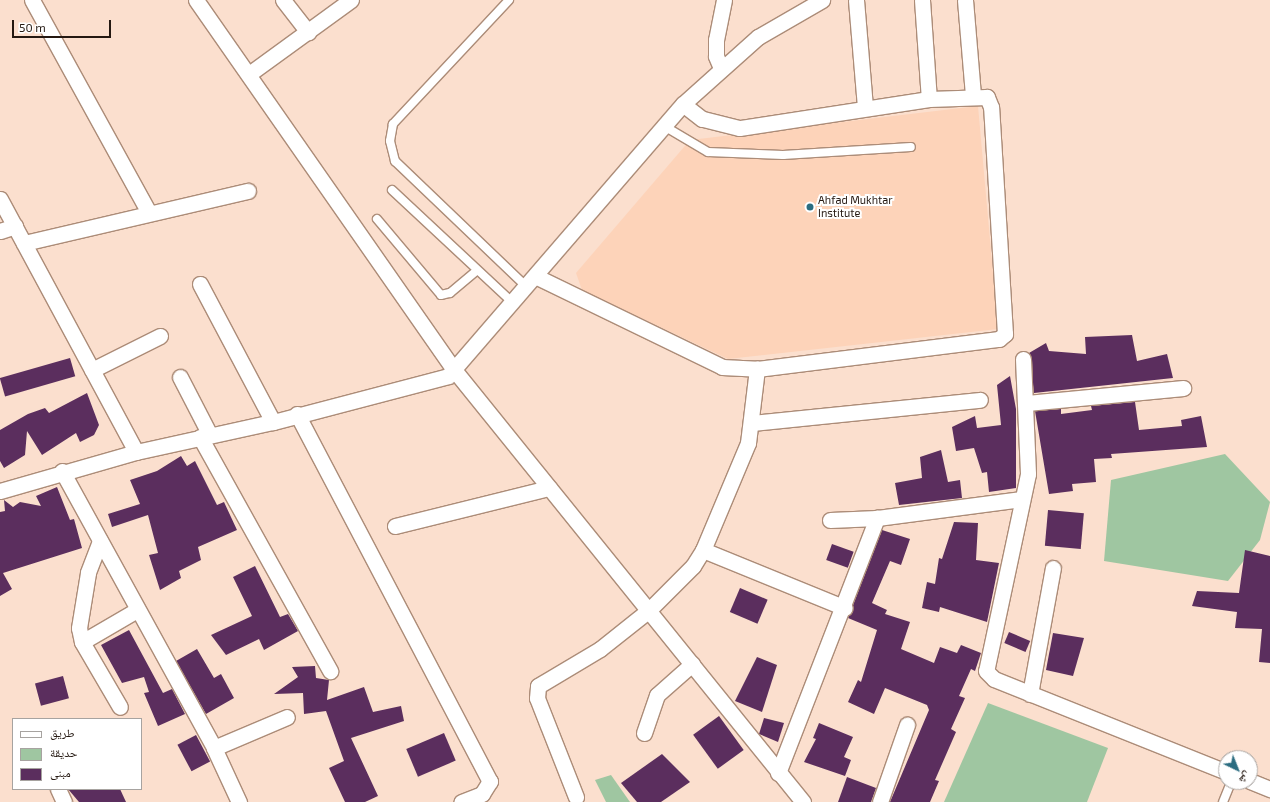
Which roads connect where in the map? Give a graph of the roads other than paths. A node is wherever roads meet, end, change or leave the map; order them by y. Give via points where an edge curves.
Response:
1 (32, 0) edge
2 (196, 0) edge
3 (283, 0) edge
4 (351, 0) edge
5 (509, 0) edge
6 (724, 0) edge
7 (822, 0) edge
8 (856, 0) edge
9 (922, 0) edge
10 (965, 0) edge
11 (308, 32) junction
12 (721, 68) junction
13 (249, 74) junction
14 (973, 96) junction
15 (929, 99) junction
16 (683, 104) junction
17 (865, 107) junction
18 (664, 126) junction
19 (911, 147) dead end
20 (392, 190) dead end
21 (248, 191) dead end
22 (0, 199) edge
23 (149, 213) junction
24 (377, 219) dead end
25 (15, 226) junction
26 (0, 231) edge
27 (24, 243) junction
28 (477, 270) junction
29 (531, 281) junction
30 (200, 284) dead end
31 (512, 302) junction
32 (160, 336) dead end
33 (1023, 360) dead end
34 (757, 369) junction
35 (92, 370) junction
36 (455, 371) junction
37 (180, 377) dead end
38 (1183, 388) dead end
39 (980, 400) dead end
40 (1027, 403) junction
41 (297, 414) junction
42 (273, 422) junction
43 (752, 423) junction
44 (205, 436) junction
45 (136, 452) junction
46 (62, 471) junction
47 (549, 488) junction
48 (0, 491) edge
49 (1022, 499) junction
50 (877, 518) junction
51 (830, 520) dead end
52 (395, 526) dead end
53 (100, 541) junction
54 (703, 550) junction
55 (1054, 568) dead end
56 (845, 608) junction
57 (137, 610) junction
58 (649, 610) junction
59 (82, 642) junction
60 (692, 664) junction
61 (330, 671) dead end
62 (1030, 694) junction
63 (120, 707) dead end
64 (287, 717) dead end
65 (907, 726) dead end
66 (644, 733) dead end
67 (214, 748) junction
68 (1218, 769) edge
69 (778, 773) junction
70 (1258, 785) edge
71 (1270, 789) edge
72 (58, 790) edge
73 (1228, 790) edge
74 (576, 797) dead end
75 (64, 802) edge
76 (238, 802) edge
77 (461, 802) edge
78 (803, 802) edge
79 (880, 802) edge
80 (1223, 802) edge

1 - 23 street
2 - 13 street
3 - 11 street
4 - 11 street
5 - 29 lane via 392,124 390,141 395,161
6 - 12 street via 716,40 716,56
7 - 12 street via 758,37
8 - 17 street
9 - 15 street
10 - 14 street
11 - 13 street
12 - 16 street
13 - 36 street
14 - 15 street
14 - 34 street via 987,97 991,107 1003,337
15 - 17 street
16 - 17 street via 702,119 739,128
16 - 18 street
18 - 19 lane via 708,152 783,155
18 - 29 street
20 - 28 lane
21 - 23 street
22 - 25 street
23 - 27 street
24 - 28 lane via 441,295 450,293
25 - 26 street
25 - 27 street
27 - 35 street
28 - 31 lane
29 - 31 street
29 - 34 street via 712,364
30 - 42 street
31 - 36 street
32 - 35 street
33 - 40 street
34 - 43 street
35 - 45 street
36 - 41 street via 439,380
36 - 47 street
37 - 44 street
38 - 40 street
39 - 43 street
40 - 49 street via 1029,462
41 - 42 street
41 - 77 street via 490,781 482,794
42 - 44 street
43 - 54 street via 744,453
44 - 45 street
44 - 61 street
45 - 46 street
46 - 48 street
46 - 53 street
47 - 52 street
47 - 58 street
49 - 50 street
49 - 62 street via 986,671 994,679
50 - 51 street
50 - 56 street
53 - 57 street
53 - 59 street via 81,604
54 - 56 street
54 - 58 street via 680,582
55 - 62 street
56 - 69 street
57 - 59 street
57 - 67 street
58 - 60 street
58 - 74 street via 600,649 541,683 536,691
59 - 63 street
60 - 66 street via 657,696
60 - 69 street
62 - 68 street
64 - 67 street
65 - 79 street
67 - 76 street
69 - 78 street
70 - 71 street
72 - 75 street
73 - 80 lane

